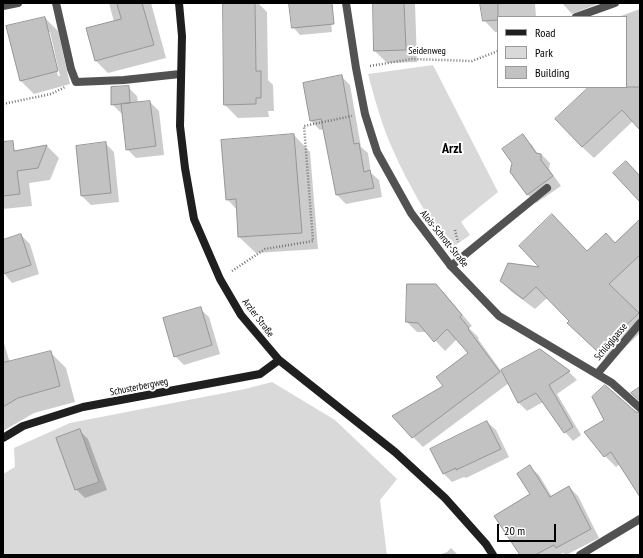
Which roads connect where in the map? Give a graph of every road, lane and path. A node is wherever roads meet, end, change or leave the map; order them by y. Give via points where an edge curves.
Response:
1 (18, 3) edge
2 (56, 3) edge
3 (179, 3) edge
4 (346, 3) edge
5 (615, 3) edge
6 (3, 6) edge
7 (579, 16) edge
8 (497, 51) edge
9 (356, 68) junction
10 (180, 74) junction
11 (76, 82) junction
12 (3, 104) edge
13 (364, 114) junction
14 (547, 188) dead end
15 (451, 266) junction
16 (237, 268) dead end
17 (640, 322) edge
18 (279, 360) junction
19 (597, 374) junction
20 (640, 408) edge
21 (3, 438) edge
22 (640, 519) edge
23 (493, 555) edge
24 (580, 555) edge

1 - 6 street
2 - 11 street
3 - 10 main road, Arzler Straße via 182,36
4 - 9 street, Alois-Schrott-Straße
5 - 7 street
8 - 9 path, Seidenweg via 472,61 412,59
9 - 13 street, Alois-Schrott-Straße
10 - 11 street
10 - 18 main road, Arzler Straße via 180,126 194,219 220,279 241,315
11 - 12 path via 51,94
13 - 15 street, Alois-Schrott-Straße via 377,152 411,213
13 - 16 path via 304,126 313,241 265,249
14 - 15 street
15 - 19 street, Alois-Schrott-Straße via 499,316
17 - 19 street, Schlöglgasse
18 - 21 main road, Schusterbergweg via 260,374 83,408 23,426
18 - 23 main road, Arzler Straße via 401,457 445,498
19 - 20 street, Alois-Schrott-Straße via 612,383
22 - 24 street

